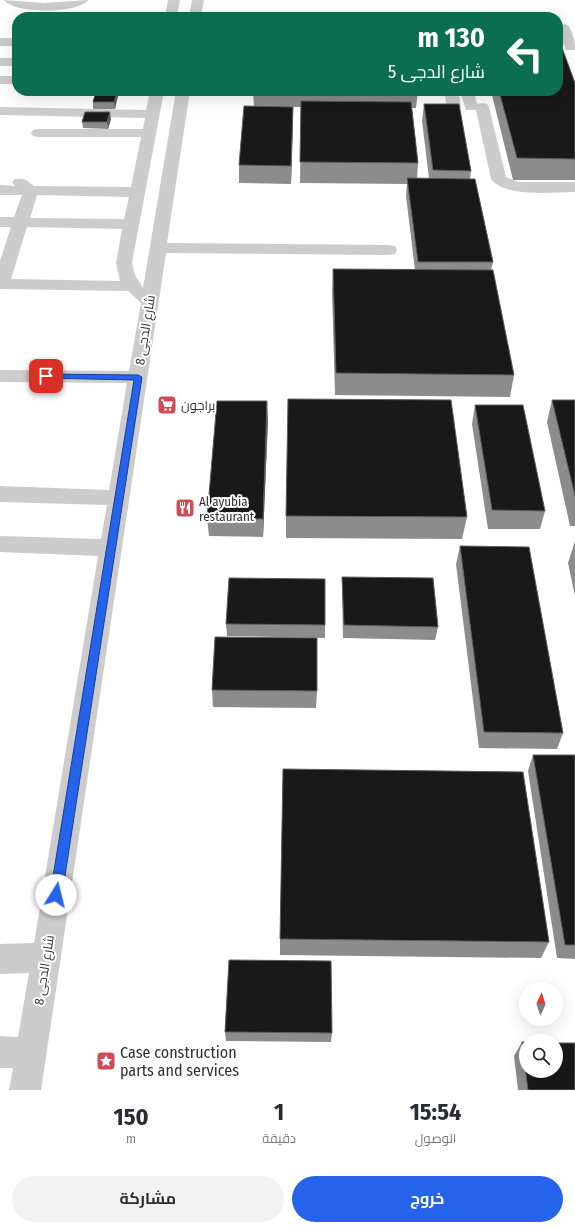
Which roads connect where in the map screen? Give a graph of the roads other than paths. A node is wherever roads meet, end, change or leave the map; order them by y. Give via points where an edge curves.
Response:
1 (10, 0) edge
2 (82, 0) edge
3 (174, 0) edge
4 (198, 0) edge
5 (172, 12) edge
6 (196, 12) edge
7 (566, 28) edge
8 (0, 42) edge
9 (12, 42) edge
10 (573, 47) edge
11 (0, 62) edge
12 (12, 62) edge
13 (0, 80) edge
14 (12, 80) edge
15 (156, 96) edge
16 (182, 96) edge
17 (452, 96) edge
18 (470, 96) edge
19 (454, 107) edge
20 (0, 111) edge
21 (46, 112) junction
22 (153, 114) junction
23 (38, 133) junction
24 (149, 133) junction
25 (32, 148) dead end
26 (0, 175) edge
27 (575, 187) edge
28 (0, 190) edge
29 (31, 191) junction
30 (138, 192) junction
31 (0, 222) edge
32 (21, 222) junction
33 (132, 224) junction
34 (158, 248) junction
35 (389, 250) dead end
36 (0, 284) edge
37 (132, 286) junction
38 (150, 302) junction
39 (0, 376) edge
40 (138, 377) junction
41 (0, 494) edge
42 (119, 498) junction
43 (0, 544) edge
44 (111, 548) junction
45 (46, 958) junction
46 (0, 959) edge
47 (0, 1052) edge
48 (31, 1053) junction
49 (25, 1090) edge

1 - 2 street via 15,5 26,6 70,4
3 - 5 street
4 - 6 street
7 - 10 street
8 - 9 street
11 - 12 street
13 - 14 street
15 - 22 street
16 - 34 street, شارع الدجى 8
17 - 19 street
18 - 27 street via 476,107 500,179 518,187
20 - 21 street
21 - 22 street
21 - 23 street
22 - 24 street
23 - 24 street
23 - 25 street
24 - 30 street
26 - 29 street via 18,181
28 - 29 street
29 - 30 street
29 - 32 street
30 - 33 street
31 - 32 street
32 - 33 street
32 - 36 street
33 - 37 street via 124,262
34 - 35 street
34 - 38 street, شارع الدجى 8
36 - 37 street
37 - 38 street
38 - 40 street, شارع الدجى 8
39 - 40 street
40 - 42 street, شارع الدجى 8
41 - 42 street
42 - 44 street, شارع الدجى 8
43 - 44 street
44 - 45 street, شارع الدجى 8
45 - 46 street
45 - 48 street, شارع الدجى 8
47 - 48 street
48 - 49 street, شارع الدجى 8

